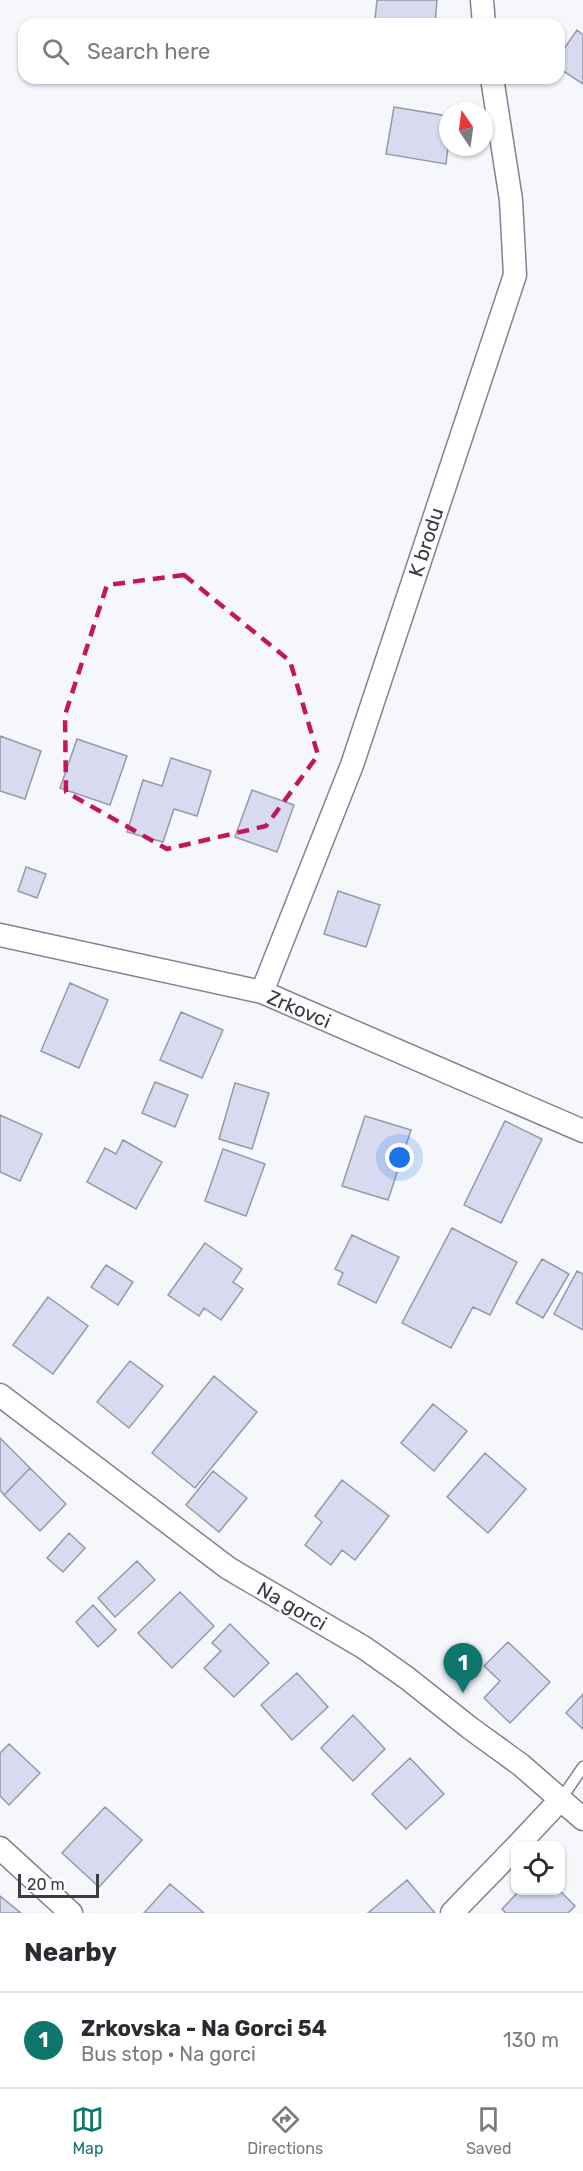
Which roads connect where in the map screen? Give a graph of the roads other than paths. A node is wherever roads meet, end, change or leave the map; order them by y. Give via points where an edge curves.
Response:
1 (482, 0) edge
2 (484, 18) edge
3 (493, 84) edge
4 (0, 936) edge
5 (262, 992) junction
6 (583, 1131) edge
7 (0, 1395) edge
8 (583, 1767) edge
9 (561, 1799) junction
10 (583, 1819) edge
11 (521, 1841) edge
12 (0, 1848) edge
13 (511, 1851) edge
14 (71, 1913) edge
15 (452, 1913) edge

1 - 2 street
3 - 5 street, K brodu via 511,200 515,275 352,765
4 - 5 street, Zrkovci
5 - 6 street, Zrkovci
7 - 9 street, Na gorci via 228,1568 363,1647 407,1678
8 - 9 lane
9 - 10 street, Na gorci
9 - 11 street
12 - 14 street
13 - 15 street

